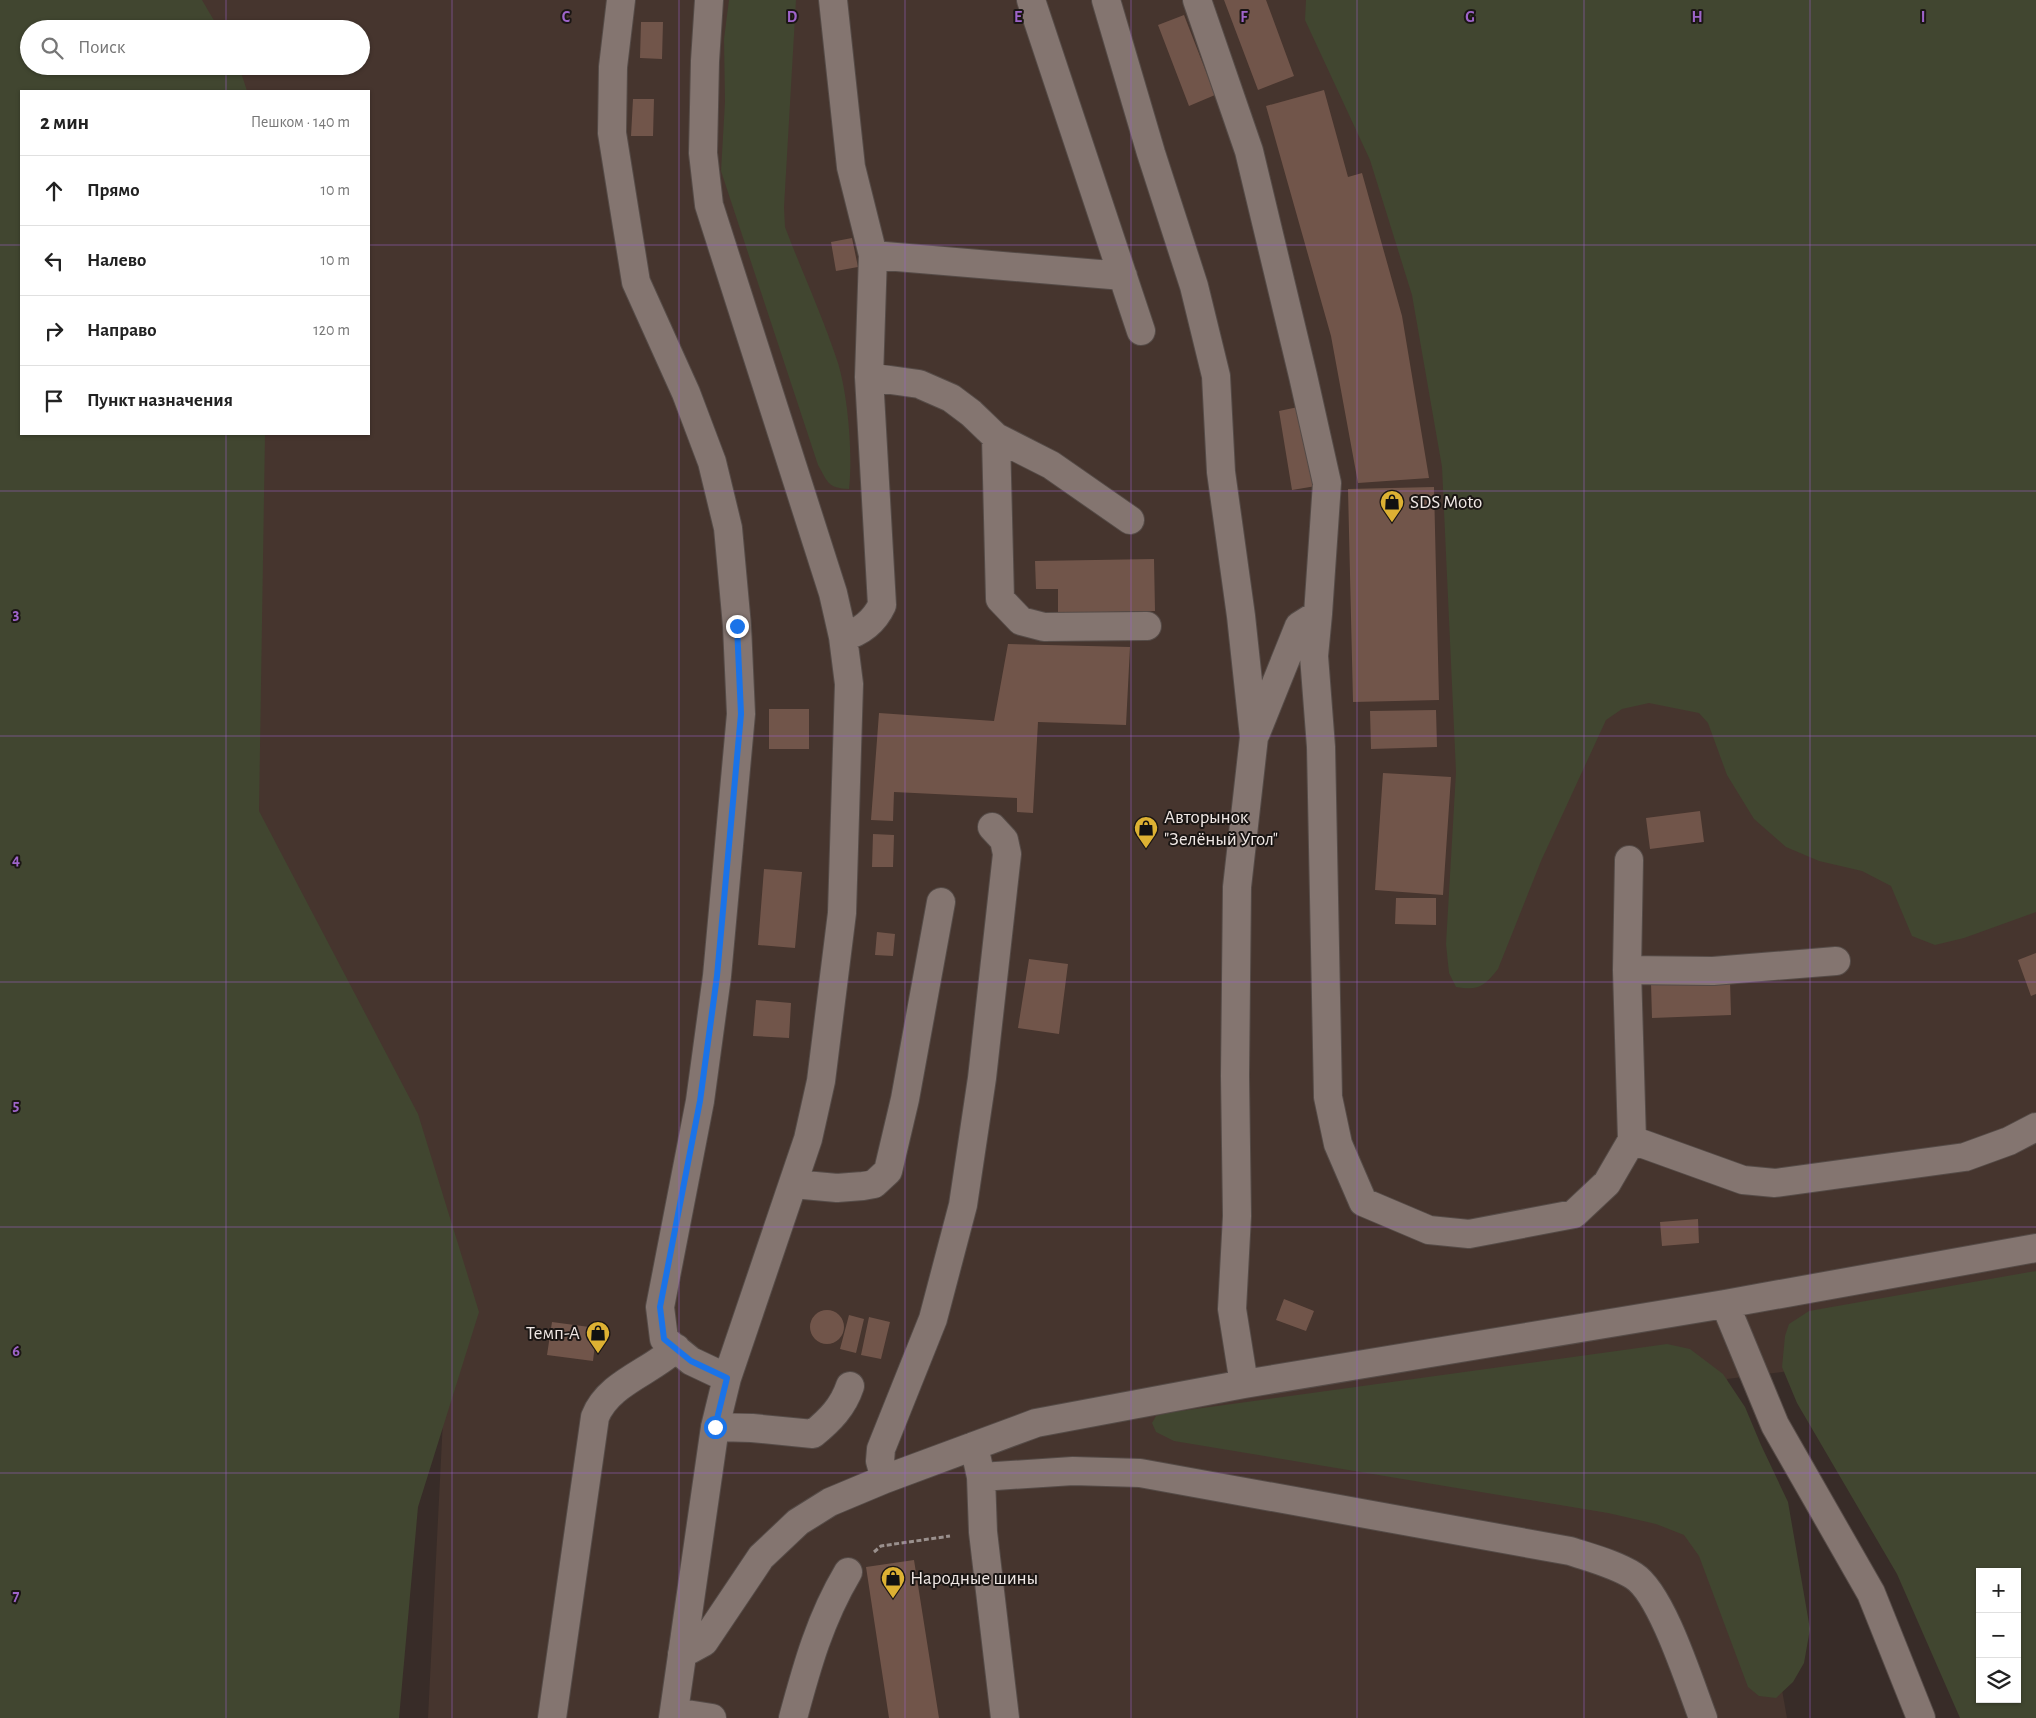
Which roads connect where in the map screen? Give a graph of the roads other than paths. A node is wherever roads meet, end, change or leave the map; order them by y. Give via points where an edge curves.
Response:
1 (621, 0) edge
2 (709, 0) edge
3 (833, 0) edge
4 (1031, 0) edge
5 (1106, 0) edge
6 (1197, 0) edge
7 (873, 255) junction
8 (1123, 276) junction
9 (1141, 331) dead end
10 (868, 377) junction
11 (996, 437) junction
12 (1130, 520) dead end
13 (1318, 614) junction
14 (1147, 626) dead end
15 (843, 637) junction
16 (1254, 737) junction
17 (992, 828) dead end
18 (1629, 860) dead end
19 (941, 902) dead end
20 (1836, 961) dead end
21 (1626, 970) junction
22 (2036, 1127) edge
23 (1632, 1140) junction
24 (793, 1184) junction
25 (2036, 1248) edge
26 (1725, 1304) junction
27 (676, 1348) junction
28 (727, 1378) junction
29 (1244, 1384) junction
30 (850, 1386) dead end
31 (715, 1427) junction
32 (974, 1446) junction
33 (981, 1477) junction
34 (885, 1479) junction
35 (848, 1572) dead end
36 (682, 1654) junction
37 (674, 1715) edge
38 (552, 1718) edge
39 (712, 1718) edge
40 (794, 1718) edge
41 (1005, 1718) edge
42 (1703, 1718) edge
43 (1921, 1718) edge

1 - 27 street via 613,67 612,132 636,282 686,393 712,462 728,528 741,714 717,976 700,1101 660,1307 664,1339
2 - 15 street via 702,153 709,205 812,523
3 - 7 street via 851,167
4 - 8 street
5 - 16 street via 1194,286 1216,376 1221,472
6 - 13 street via 1249,151 1327,483
7 - 8 street
7 - 10 street
8 - 9 street
10 - 11 street via 919,384 951,398
10 - 15 street via 882,605 877,615 858,633
11 - 12 street via 1051,465
11 - 14 street via 1000,599 1021,621 1044,627
13 - 16 street via 1299,626
13 - 23 street via 1314,656 1321,747 1328,1097 1338,1144 1363,1202 1429,1230 1469,1234 1574,1214 1608,1183
15 - 24 street via 849,684 842,913 821,1081 808,1139
16 - 29 street via 1238,888 1235,1076 1237,1216 1232,1309
17 - 34 street via 1004,840 1007,854 982,1078 963,1205 933,1319 881,1450
18 - 21 street
19 - 24 street via 906,1099 888,1170 874,1184 863,1186 837,1188
20 - 21 street via 1714,971
21 - 23 street
22 - 23 street via 1965,1157 1775,1183 1743,1180
24 - 28 street
25 - 26 street
26 - 29 street
26 - 43 street via 1775,1425 1872,1593
27 - 28 street via 691,1361
27 - 38 street via 665,1359 613,1392 600,1405 595,1417
28 - 31 street
29 - 32 street via 1036,1423
30 - 31 street via 845,1400 830,1420 813,1434
31 - 36 street
32 - 33 street
32 - 34 street
33 - 41 street via 983,1532
33 - 42 street via 1073,1471 1140,1473 1570,1551 1620,1568 1649,1589
34 - 36 street via 830,1502 798,1522 761,1557 704,1642
35 - 40 street via 832,1599 809,1660
36 - 37 street
37 - 39 street

